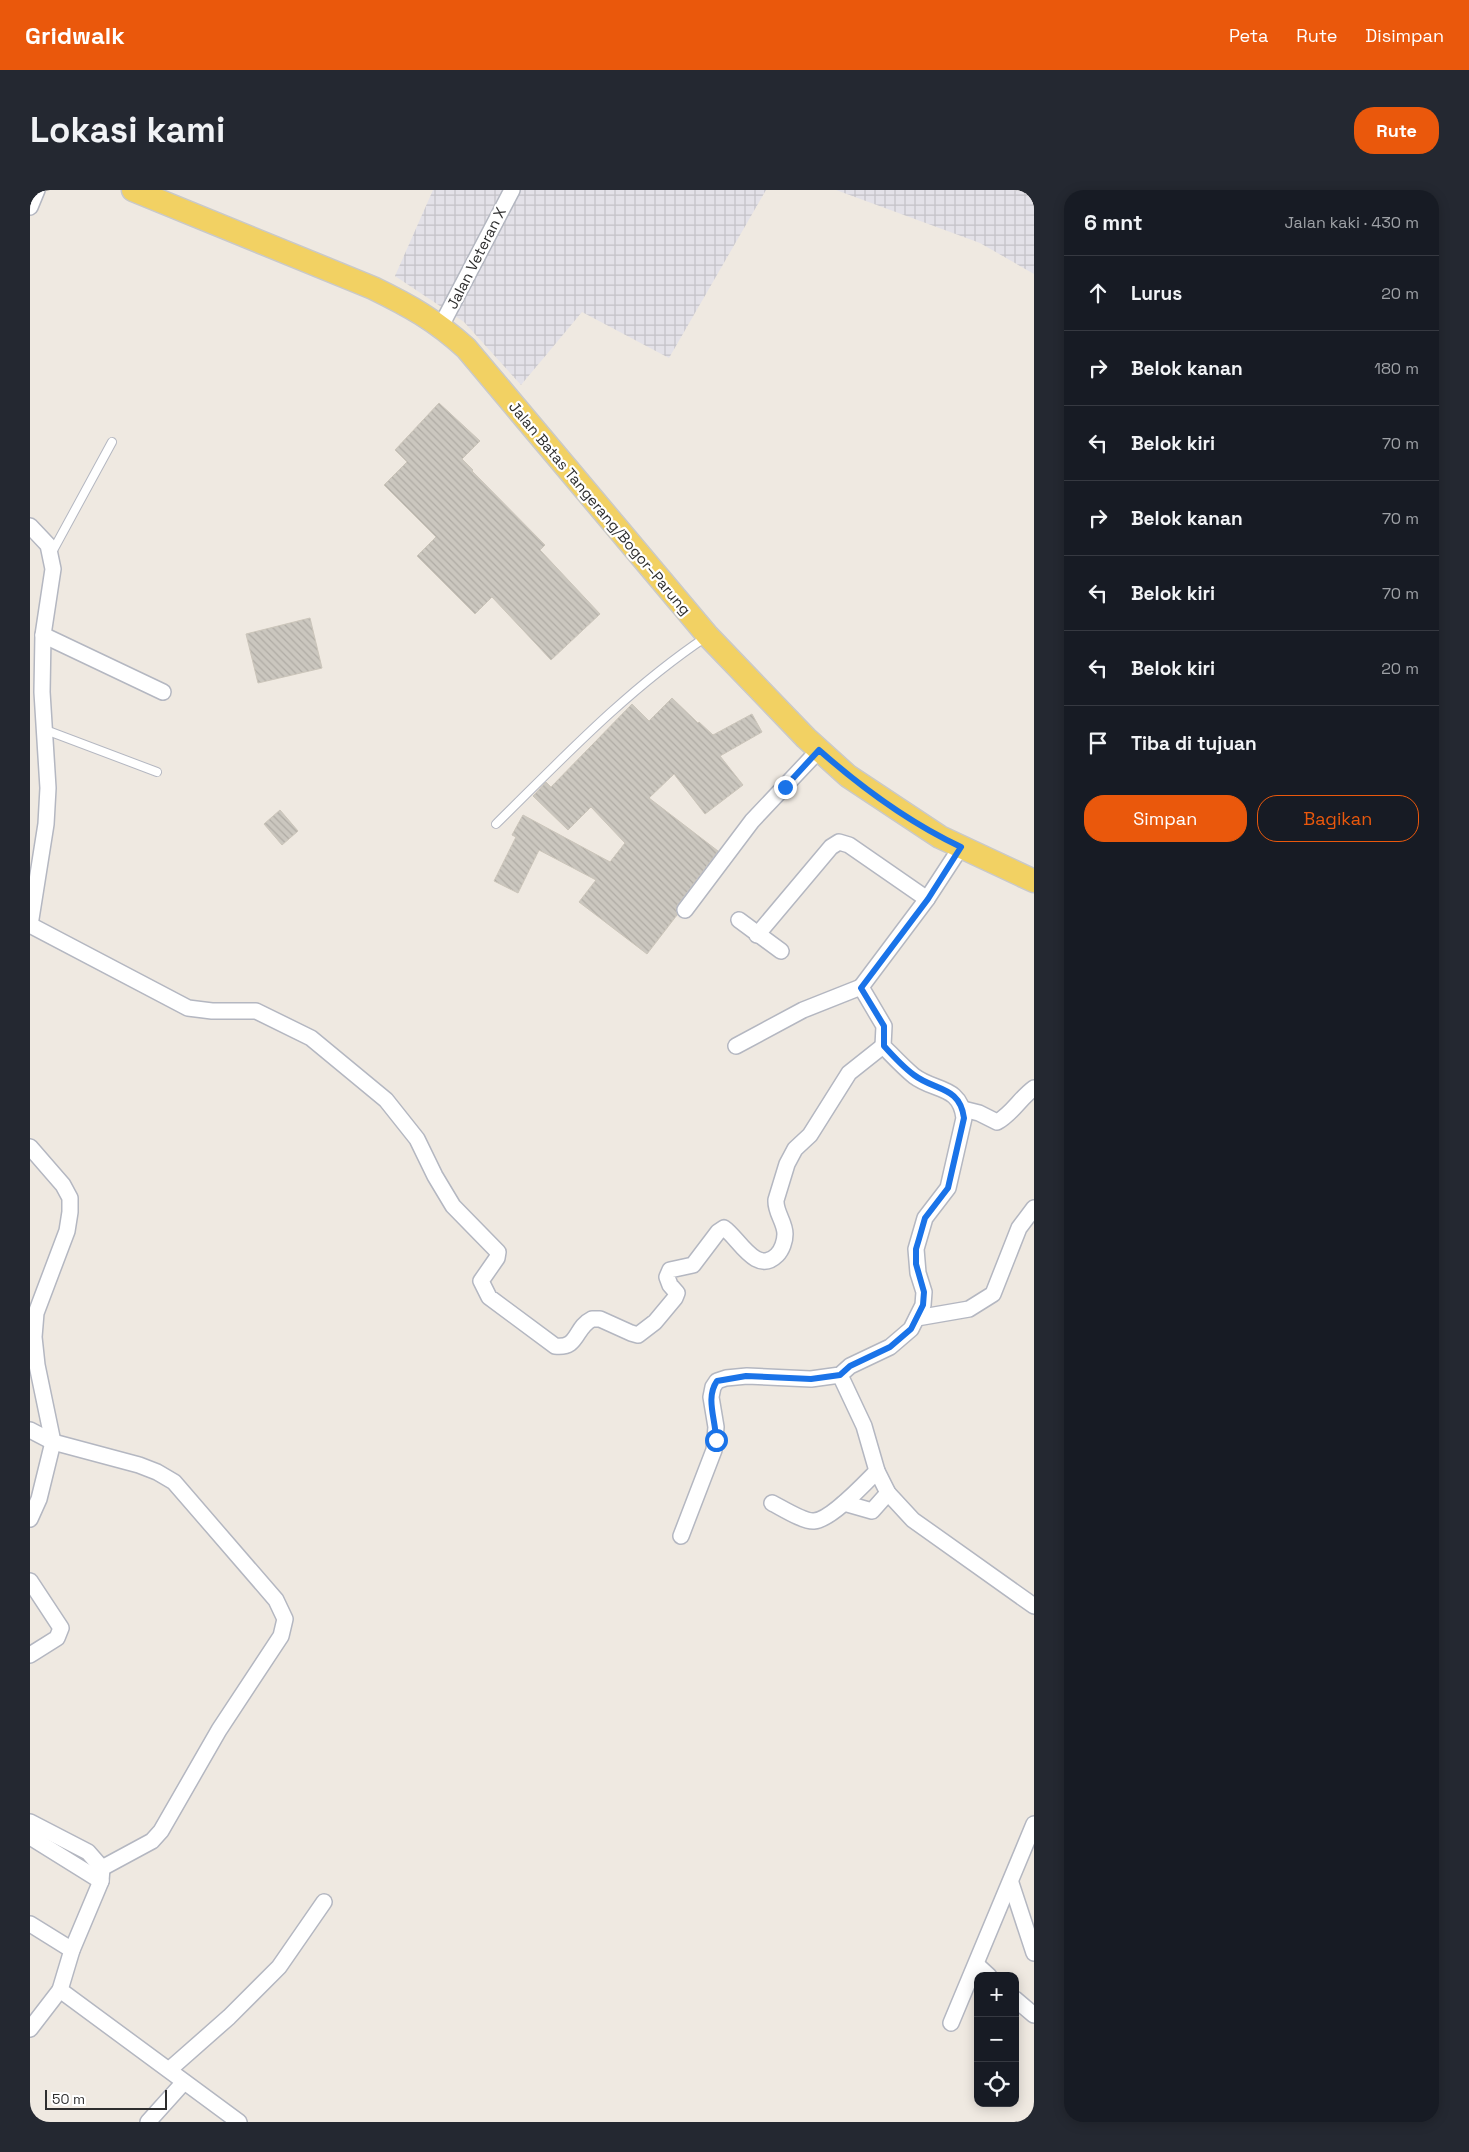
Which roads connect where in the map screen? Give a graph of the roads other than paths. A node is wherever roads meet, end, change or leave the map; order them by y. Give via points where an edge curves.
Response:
1 (37, 190) edge
2 (133, 190) edge
3 (512, 190) edge
4 (30, 207) edge
5 (441, 326) junction
6 (112, 442) dead end
7 (30, 526) edge
8 (51, 554) junction
9 (44, 635) junction
10 (708, 636) junction
11 (163, 692) dead end
12 (43, 729) junction
13 (819, 750) junction
14 (157, 772) dead end
15 (496, 824) dead end
16 (961, 847) junction
17 (1034, 881) edge
18 (928, 899) junction
19 (685, 910) dead end
20 (740, 920) dead end
21 (30, 925) edge
22 (757, 934) junction
23 (781, 950) dead end
24 (861, 988) junction
25 (736, 1046) dead end
26 (884, 1046) junction
27 (1034, 1088) edge
28 (963, 1108) junction
29 (30, 1147) edge
30 (1034, 1208) edge
31 (917, 1318) junction
32 (840, 1375) junction
33 (30, 1430) edge
34 (53, 1442) junction
35 (877, 1471) junction
36 (888, 1493) junction
37 (772, 1503) dead end
38 (844, 1503) junction
39 (30, 1519) edge
40 (681, 1536) dead end
41 (30, 1581) edge
42 (1034, 1606) edge
43 (30, 1654) edge
44 (30, 1822) edge
45 (1034, 1824) edge
46 (30, 1837) edge
47 (102, 1874) junction
48 (1011, 1883) junction
49 (324, 1902) dead end
50 (30, 1924) edge
51 (72, 1950) junction
52 (1034, 1953) edge
53 (977, 1965) junction
54 (985, 1972) edge
55 (60, 1990) junction
56 (1019, 2002) edge
57 (36, 2008) edge
58 (1034, 2015) edge
59 (951, 2023) dead end
60 (30, 2029) edge
61 (170, 2070) junction
62 (184, 2082) junction
63 (148, 2122) edge
64 (239, 2122) edge

1 - 4 street
2 - 5 main road, Jalan Batas Tangerang/Bogor–Parung via 342,275 401,302
3 - 5 street, Jalan Veteran X
5 - 10 main road, Jalan Batas Tangerang/Bogor–Parung via 472,355
6 - 8 lane
7 - 8 street via 42,537
8 - 9 street via 53,569
9 - 11 street
9 - 12 street
10 - 13 main road, Jalan Batas Tangerang/Bogor–Parung
10 - 15 lane via 642,684
12 - 14 lane
12 - 21 street via 48,788 46,824
13 - 16 main road, Jalan Batas Tangerang/Bogor–Parung via 878,798
13 - 19 street via 752,821
16 - 17 main road, Jalan Batas Tangerang/Bogor–Parung
16 - 18 street
18 - 22 street via 849,845 839,842 831,847
18 - 24 street
20 - 22 street
21 - 26 street via 188,1008 256,1011 311,1038 326,1050 386,1100 417,1139 453,1206 498,1252 481,1281 489,1297 555,1346 565,1347 575,1341 580,1330 592,1319 600,1319 631,1333 638,1334 649,1328 677,1293 667,1277 670,1270 693,1265 724,1228 751,1256 765,1261 779,1253 785,1230 776,1200 792,1153 814,1130 849,1073
22 - 23 street
24 - 25 street via 803,1010
24 - 26 street via 884,1026
26 - 28 street via 916,1076 952,1093
27 - 28 street via 997,1122
28 - 31 street via 962,1130 948,1188 925,1218 916,1249 924,1292
29 - 34 street via 63,1185 70,1198 67,1231 42,1292 34,1337
30 - 31 street via 1019,1228 993,1294 969,1309
31 - 32 street via 911,1329 890,1347 850,1366
32 - 35 street via 864,1426
32 - 40 street via 811,1379 746,1376 717,1381 712,1397 716,1427 714,1450
33 - 34 street
34 - 39 street via 39,1500
34 - 47 street via 139,1464 174,1482 276,1600 285,1620 281,1636 220,1730 161,1831 152,1841
35 - 36 street
35 - 38 street
36 - 38 street via 872,1511
36 - 42 street via 913,1520
37 - 38 street via 813,1522
41 - 43 street via 61,1628 57,1638
44 - 47 street via 88,1852
45 - 48 street
46 - 47 street
47 - 51 street
48 - 52 street
48 - 53 street
49 - 61 street via 279,1967
50 - 51 street
51 - 55 street
53 - 54 street
53 - 59 street
55 - 57 street
55 - 61 street
56 - 58 street
57 - 60 street
61 - 62 street
62 - 63 street
62 - 64 street

